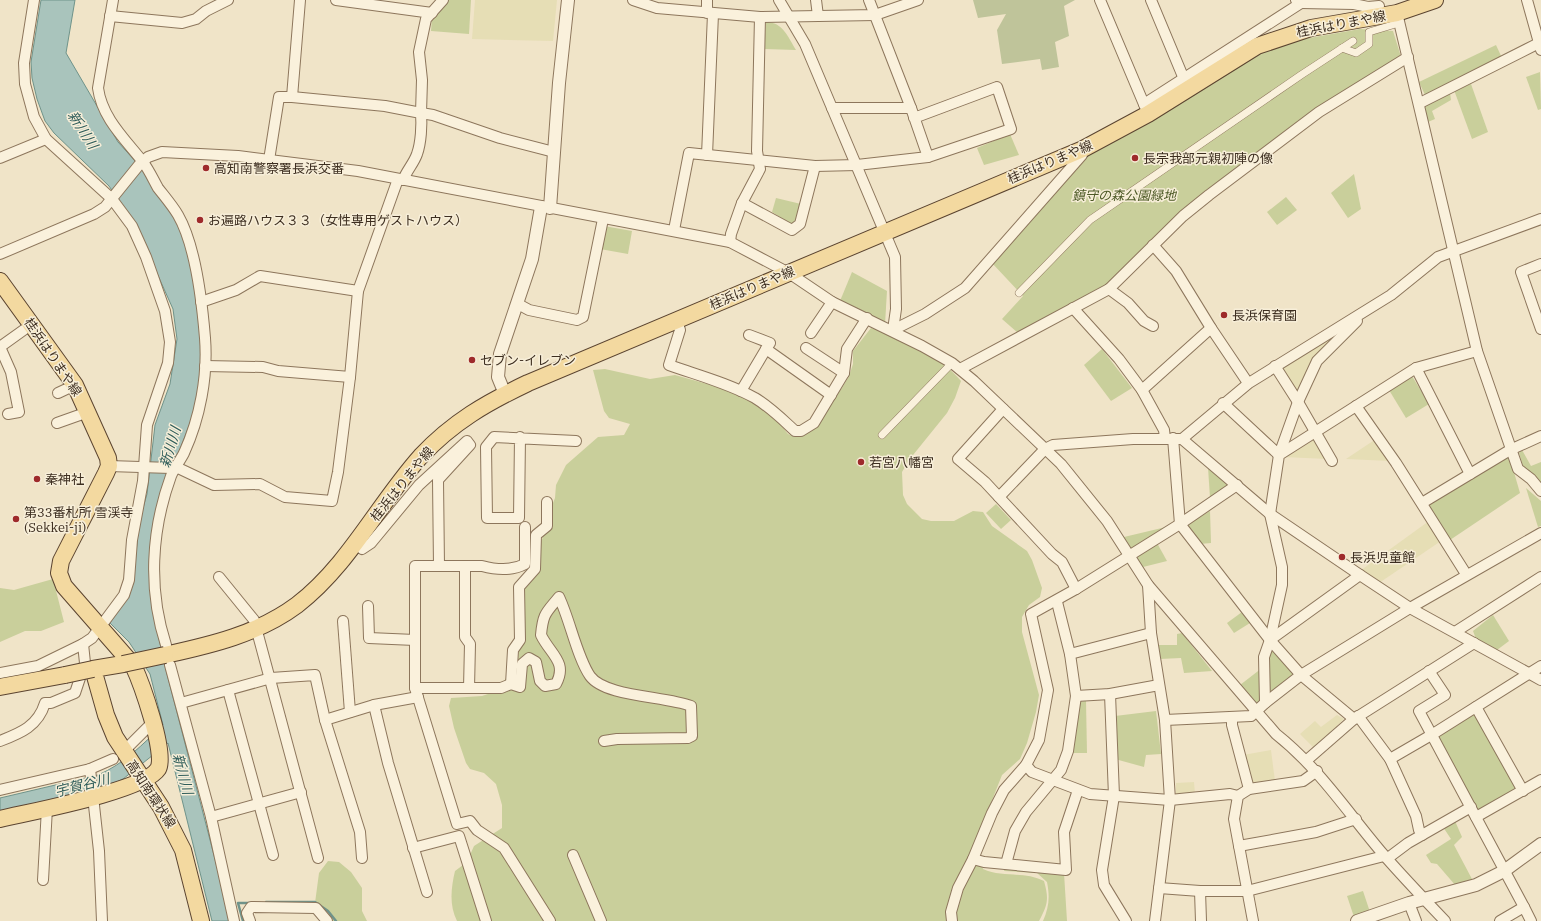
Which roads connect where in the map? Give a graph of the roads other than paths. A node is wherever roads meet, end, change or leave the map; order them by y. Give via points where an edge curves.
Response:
1 (34, 0) edge
2 (113, 0) edge
3 (228, 0) edge
4 (300, 0) edge
5 (336, 0) edge
6 (443, 0) edge
7 (568, 0) edge
8 (633, 0) edge
9 (707, 0) edge
10 (779, 0) edge
11 (816, 0) edge
12 (869, 0) edge
13 (918, 0) edge
14 (1100, 0) edge
15 (1151, 0) edge
16 (1435, 0) edge
17 (1527, 0) edge
18 (1298, 1) edge
19 (1387, 11) edge
20 (432, 13) junction
21 (710, 13) junction
22 (788, 15) junction
23 (875, 15) junction
24 (110, 16) junction
25 (818, 16) junction
26 (760, 17) junction
27 (1353, 41) dead end
28 (1540, 47) edge
29 (1342, 48) junction
30 (1408, 57) junction
31 (1184, 79) junction
32 (292, 98) junction
33 (1420, 103) junction
34 (832, 108) junction
35 (911, 108) junction
36 (1146, 109) junction
37 (421, 113) junction
38 (914, 118) junction
39 (46, 139) junction
40 (1083, 148) junction
41 (554, 152) junction
42 (707, 154) junction
43 (928, 157) junction
44 (0, 158) edge
45 (269, 160) junction
46 (759, 160) junction
47 (141, 163) junction
48 (856, 165) junction
49 (815, 166) junction
50 (401, 179) junction
51 (112, 197) junction
52 (742, 203) junction
53 (546, 207) junction
54 (1541, 218) edge
55 (603, 219) junction
56 (674, 230) junction
57 (884, 232) junction
58 (730, 242) junction
59 (1153, 245) junction
60 (1454, 250) junction
61 (0, 254) edge
62 (1541, 264) edge
63 (789, 273) junction
64 (0, 280) edge
65 (1109, 289) junction
66 (358, 291) junction
67 (1019, 293) dead end
68 (201, 302) junction
69 (832, 302) junction
70 (518, 304) junction
71 (1073, 308) junction
72 (1368, 310) junction
73 (867, 318) junction
74 (677, 321) junction
75 (32, 324) junction
76 (1153, 326) dead end
77 (1211, 328) junction
78 (1541, 329) edge
79 (894, 330) junction
80 (811, 333) dead end
81 (749, 335) dead end
82 (0, 347) edge
83 (806, 348) dead end
84 (766, 349) junction
85 (1477, 352) junction
86 (205, 366) junction
87 (956, 366) junction
88 (1275, 366) junction
89 (1416, 368) junction
90 (844, 373) junction
91 (350, 377) junction
92 (1248, 383) junction
93 (75, 385) junction
94 (1142, 390) junction
95 (741, 391) junction
96 (58, 393) dead end
97 (505, 394) junction
98 (831, 395) junction
99 (1298, 402) junction
100 (1223, 403) junction
101 (1356, 406) junction
102 (1003, 409) junction
103 (88, 412) junction
104 (8, 414) dead end
105 (57, 423) dead end
106 (1314, 432) junction
107 (882, 435) dead end
108 (1541, 436) edge
109 (520, 437) junction
110 (1173, 438) junction
111 (576, 440) dead end
112 (470, 445) junction
113 (486, 447) junction
114 (1045, 449) junction
115 (1510, 450) junction
116 (1279, 455) junction
117 (1332, 461) dead end
118 (109, 466) junction
119 (146, 466) junction
120 (174, 468) junction
121 (1470, 474) junction
122 (1237, 485) junction
123 (1541, 491) edge
124 (999, 497) junction
125 (547, 502) dead end
126 (1422, 503) junction
127 (1270, 514) junction
128 (1180, 524) junction
129 (525, 527) dead end
130 (1541, 533) edge
131 (356, 544) junction
132 (1129, 555) junction
133 (439, 566) junction
134 (465, 566) junction
135 (1466, 574) junction
136 (1360, 575) junction
137 (219, 577) dead end
138 (1541, 577) edge
139 (1148, 585) junction
140 (1076, 589) junction
141 (1057, 602) junction
142 (368, 606) dead end
143 (1410, 608) junction
144 (344, 621) dead end
145 (100, 626) junction
146 (257, 629) junction
147 (1455, 632) junction
148 (1151, 634) junction
149 (415, 640) junction
150 (1270, 640) junction
151 (1474, 643) junction
152 (83, 644) junction
153 (1070, 654) junction
154 (167, 655) junction
155 (1541, 666) edge
156 (93, 669) junction
157 (1430, 671) junction
158 (0, 673) edge
159 (1529, 673) junction
160 (1301, 675) junction
161 (271, 678) junction
162 (1541, 680) edge
163 (510, 684) junction
164 (1159, 685) junction
165 (0, 687) edge
166 (469, 688) junction
167 (228, 690) junction
168 (417, 693) junction
169 (1110, 694) junction
170 (1076, 696) junction
171 (181, 703) junction
172 (1265, 703) junction
173 (374, 706) junction
174 (1476, 707) junction
175 (1257, 711) junction
176 (350, 712) junction
177 (1232, 717) junction
178 (1356, 717) junction
179 (325, 720) junction
180 (1165, 720) junction
181 (154, 726) junction
182 (1433, 734) junction
183 (0, 741) edge
184 (604, 741) dead end
185 (122, 752) junction
186 (1390, 759) junction
187 (1307, 760) junction
188 (1026, 765) junction
189 (90, 771) junction
190 (1317, 771) junction
191 (139, 775) junction
192 (1054, 780) junction
193 (1541, 780) edge
194 (0, 790) edge
195 (1078, 790) junction
196 (1249, 790) junction
197 (1523, 791) junction
198 (301, 792) junction
199 (93, 795) junction
200 (1114, 796) junction
201 (1238, 796) junction
202 (1170, 800) junction
203 (258, 804) junction
204 (1471, 807) junction
205 (47, 808) junction
206 (211, 817) junction
207 (0, 818) edge
208 (1476, 818) junction
209 (1356, 819) junction
210 (1422, 835) junction
211 (1541, 844) edge
212 (1239, 846) junction
213 (413, 848) junction
214 (273, 855) dead end
215 (573, 855) dead end
216 (1386, 857) junction
217 (318, 858) dead end
218 (362, 858) dead end
219 (973, 859) junction
220 (1006, 864) junction
221 (1504, 871) junction
222 (43, 880) dead end
223 (1159, 888) junction
224 (1200, 891) junction
225 (1247, 891) junction
226 (427, 892) dead end
227 (1424, 899) junction
228 (1409, 904) junction
229 (1524, 907) junction
230 (102, 921) edge
231 (201, 921) edge
232 (234, 921) edge
233 (250, 921) edge
234 (328, 921) edge
235 (486, 921) edge
236 (550, 921) edge
237 (601, 921) edge
238 (952, 921) edge
239 (1126, 921) edge
240 (1155, 921) edge
241 (1201, 921) edge
242 (1253, 921) edge
243 (1357, 921) edge
244 (1416, 921) edge
245 (1445, 921) edge
246 (1500, 921) edge
247 (1531, 921) edge

1 - 39 street via 24,63 25,84 34,117
2 - 24 street
3 - 24 street via 206,10 196,19 182,23
4 - 32 street
5 - 20 street
6 - 20 street
7 - 41 street
8 - 21 street via 657,8
9 - 21 street
10 - 22 street
11 - 25 street
12 - 23 street
13 - 23 street
14 - 36 street
15 - 31 street
16 - 19 main road, 桂浜はりまや線
17 - 28 street
18 - 19 street via 1354,4
18 - 31 street
19 - 29 street via 1369,32 1369,44 1356,53
19 - 30 street
19 - 36 main road, 桂浜はりまや線 via 1311,28 1257,46
20 - 37 street via 426,19 419,52 422,80
21 - 26 street
21 - 42 street
22 - 25 street
22 - 26 street
22 - 34 street via 805,44
23 - 25 street
23 - 35 street
24 - 47 street via 98,88 100,98 114,125
26 - 46 street via 757,151
27 - 29 street
28 - 33 street
29 - 67 street via 1090,220
30 - 33 street
30 - 59 street via 1319,112 1183,216
31 - 36 street
32 - 37 street via 386,106
32 - 45 street via 279,97
33 - 60 street
34 - 35 street
34 - 48 street
35 - 38 street
36 - 40 main road, 桂浜はりまや線
37 - 41 street
37 - 50 street via 417,155
38 - 43 street
38 - 43 street via 997,87 1011,129
39 - 44 street
39 - 51 street
40 - 57 main road, 桂浜はりまや線
40 - 79 street via 1082,156 965,288 925,314
41 - 53 street
42 - 46 street
42 - 56 street via 689,153
43 - 48 street
45 - 47 street via 162,152 148,157
45 - 50 street
46 - 49 street
46 - 52 street via 760,169
47 - 51 street
47 - 68 street via 178,216 187,236
48 - 49 street
48 - 57 street
49 - 52 street via 800,224 792,230
50 - 53 street
50 - 66 street
51 - 61 street via 105,207 83,219
51 - 119 street via 132,226 146,257 165,311 170,342 168,363 147,425
52 - 58 street
53 - 55 street
53 - 70 street
54 - 60 street
55 - 56 street
55 - 70 street via 583,317 577,320 529,310
56 - 58 street
57 - 63 main road, 桂浜はりまや線
57 - 79 street via 895,257
58 - 63 street
59 - 65 street
59 - 77 street via 1176,271
60 - 72 street via 1438,257
60 - 85 street
62 - 78 street via 1521,272
63 - 69 street
63 - 74 main road, 桂浜はりまや線
64 - 75 main road, 桂浜はりまや線
65 - 71 street
65 - 76 street
66 - 68 street via 260,276 236,290
66 - 91 street
68 - 86 street
69 - 73 street
69 - 80 street
70 - 97 street via 506,330 500,354 498,377
71 - 87 street
71 - 94 street via 1119,358
72 - 88 street
72 - 99 street via 1317,361
73 - 79 street
73 - 90 street via 847,349
74 - 95 street via 680,330 669,365
74 - 97 main road, 桂浜はりまや線
75 - 82 street
75 - 93 main road, 桂浜はりまや線
77 - 92 street
77 - 94 street
79 - 87 street
81 - 84 street via 770,343
82 - 104 street via 11,372 19,412
83 - 90 street
84 - 95 street
84 - 98 street
85 - 89 street
85 - 115 street
86 - 91 street via 263,367 278,371
86 - 120 street via 202,394 192,431
87 - 102 street
87 - 107 street
88 - 92 street
88 - 99 street
89 - 101 street
89 - 121 street
90 - 98 street
91 - 120 street via 332,501 285,497 260,484 214,485
92 - 100 street
93 - 96 street
93 - 103 main road, 桂浜はりまや線
94 - 110 street via 1164,430
95 - 98 street via 777,414 795,431 801,431 814,423
97 - 131 main road, 桂浜はりまや線 via 467,415 425,452
99 - 106 street
99 - 116 street
100 - 110 street
100 - 116 street
101 - 106 street
101 - 126 street
102 - 114 street
102 - 124 street via 958,459
103 - 105 street
103 - 118 main road, 桂浜はりまや線
106 - 116 street
106 - 117 street
108 - 115 street
109 - 111 street
109 - 113 street via 494,437
109 - 113 street via 519,518 487,518
110 - 114 street via 1052,445
110 - 122 street
110 - 128 street
112 - 113 street
112 - 131 street via 467,441 419,485 371,543 362,549
112 - 133 street via 438,480
114 - 124 street
114 - 132 street via 1061,464 1107,521
115 - 121 street
115 - 123 street via 1518,469
116 - 127 street
118 - 119 street
118 - 145 main road via 60,567 64,586
119 - 120 street
119 - 145 street via 132,540 127,590
120 - 154 street via 160,512 156,538 155,596
121 - 126 street
122 - 127 street
122 - 128 street
124 - 140 street via 1062,562
125 - 163 street via 547,526 536,535 535,569 519,587 520,640 513,650
126 - 135 street
127 - 136 street
127 - 150 street via 1282,567 1282,585
128 - 132 street
128 - 150 street
129 - 134 street via 525,564 515,570
130 - 135 street
131 - 146 main road, 桂浜はりまや線 via 317,588 298,604
132 - 139 street
132 - 140 street
133 - 134 street
133 - 149 street via 415,566
134 - 166 street via 465,637 470,644
135 - 143 street
136 - 143 street
136 - 150 street
137 - 146 street via 254,620
138 - 147 street
139 - 148 street
139 - 175 street
140 - 141 street
141 - 153 street
141 - 188 street via 1031,614 1048,690 1039,740
142 - 149 street via 369,638
143 - 147 street
143 - 160 street
144 - 176 street
145 - 152 street via 92,638
145 - 181 main road via 133,665
146 - 154 main road, 桂浜はりまや線
146 - 161 street
147 - 151 street
148 - 153 street
148 - 164 street
149 - 168 street
150 - 160 street
150 - 172 street via 1264,657
151 - 157 street
151 - 159 street
152 - 158 street via 38,666
152 - 183 street via 85,663 75,693 45,703 33,725
153 - 170 street
154 - 156 main road, 桂浜はりまや線, bridge
154 - 171 street
155 - 159 street
156 - 165 main road, 桂浜はりまや線, bridge
156 - 185 main road, 高知南環状線
157 - 178 street
157 - 182 street via 1445,695 1419,711
159 - 162 street
159 - 174 street
160 - 172 street
160 - 178 street
161 - 167 street
161 - 179 street via 315,675
161 - 198 street
163 - 166 street via 501,688
163 - 184 street via 520,687 522,664 529,658 536,662 540,681 545,686 556,684 559,679 559,662 541,635 543,618 551,604 559,597 583,661 597,684 625,692 679,701 691,706 692,736 688,738
164 - 169 street
164 - 180 street
166 - 168 street
167 - 171 street
167 - 203 street
168 - 173 street
168 - 236 street via 457,824 470,821 477,830 504,848
169 - 170 street
169 - 200 street
170 - 192 street via 1068,751
171 - 206 street
172 - 175 street
173 - 176 street
173 - 213 street
174 - 182 street
174 - 197 street
175 - 177 street via 1251,716
175 - 187 street via 1276,734
176 - 179 street
177 - 180 street
177 - 196 street
178 - 186 street
178 - 187 street
179 - 218 street via 360,832
180 - 202 street
181 - 185 street
181 - 191 main road via 161,758 158,769 152,775
182 - 186 street
182 - 204 street
185 - 189 street
185 - 191 main road, 高知南環状線
186 - 210 street
187 - 190 street
188 - 192 street via 1032,772
188 - 219 street via 1004,790
189 - 194 street
189 - 199 street
190 - 196 street via 1302,781
190 - 209 street
191 - 199 main road via 130,786
191 - 231 main road, 高知南環状線 via 169,820 183,850
192 - 195 street
192 - 220 street via 1026,812 1015,830
193 - 197 street
195 - 200 street
195 - 220 street via 1064,832 1066,870
196 - 201 street
197 - 208 street
198 - 203 street
198 - 217 street
199 - 205 main road
199 - 230 street
200 - 202 street
200 - 239 street via 1102,870 1104,885
201 - 202 street via 1230,794
201 - 212 street via 1234,819
202 - 223 street
203 - 206 street
203 - 214 street
204 - 208 street
204 - 210 street
205 - 207 main road
205 - 222 street
206 - 232 street
208 - 221 street
209 - 212 street via 1316,832
209 - 216 street
210 - 216 street
211 - 221 street
212 - 225 street
213 - 226 street
213 - 235 street via 459,836
215 - 237 street
216 - 225 street
216 - 227 street
219 - 220 street
219 - 238 street via 958,888 951,912
221 - 227 street via 1476,885
221 - 229 street
223 - 224 street
223 - 240 street
224 - 225 street
224 - 241 street
225 - 242 street
227 - 228 street
227 - 245 street
228 - 243 street
228 - 244 street
229 - 246 street
229 - 247 street
233 - 234 street via 247,913 251,907 316,908

